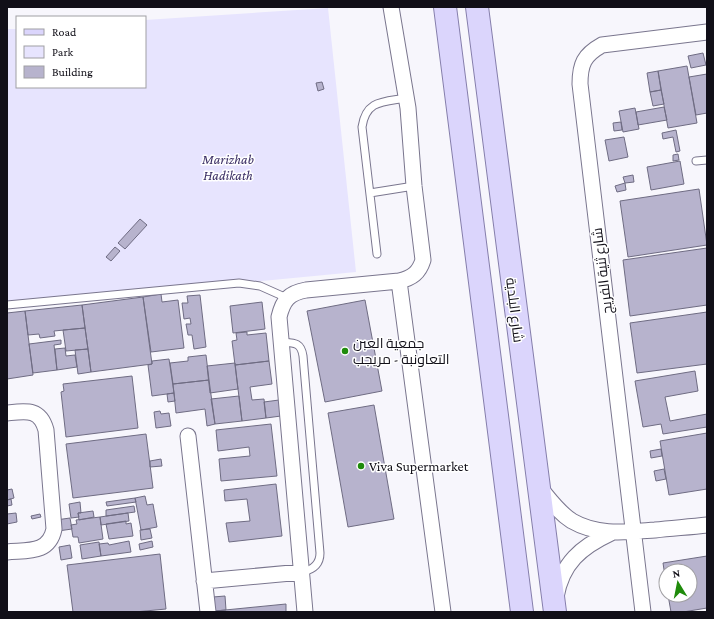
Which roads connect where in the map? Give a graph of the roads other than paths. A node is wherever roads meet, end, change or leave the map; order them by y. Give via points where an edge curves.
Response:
1 (391, 7) edge
2 (445, 7) edge
3 (477, 7) edge
4 (707, 32) edge
5 (406, 98) junction
6 (707, 160) edge
7 (696, 161) dead end
8 (414, 186) junction
9 (370, 193) junction
10 (377, 254) dead end
11 (399, 281) junction
12 (287, 298) junction
13 (7, 305) edge
14 (281, 342) junction
15 (7, 413) edge
16 (188, 436) dead end
17 (539, 486) junction
18 (707, 525) edge
19 (633, 532) junction
20 (611, 533) junction
21 (7, 552) edge
22 (302, 572) junction
23 (204, 581) junction
24 (555, 609) edge
25 (208, 612) edge
26 (305, 612) edge
27 (443, 612) edge
28 (522, 612) edge
29 (643, 612) edge

1 - 5 street
2 - 28 main road
3 - 17 main road, شارع البلدية
4 - 19 street, شارع ثنية الفريج via 602,45 591,51 584,60 580,72
5 - 8 street
5 - 9 lane via 378,103 368,109 363,116
6 - 7 lane
8 - 9 lane
8 - 11 street via 423,260 416,274
9 - 10 lane
11 - 12 street via 306,290 296,292
11 - 27 street
12 - 13 lane via 260,286 239,283
12 - 14 street via 281,307 279,317
14 - 22 street
14 - 22 lane via 293,343 300,347 304,364 320,553 316,566
15 - 21 street via 31,412 44,424 54,529 50,541 40,548
16 - 23 street
17 - 20 street via 560,512 571,521 597,531
17 - 24 main road, شارع البلدية
18 - 19 street
19 - 20 street
19 - 29 street, شارع ثنية الفريج
20 - 24 street via 584,548 565,569 558,588
22 - 23 street
22 - 26 street
23 - 25 street

